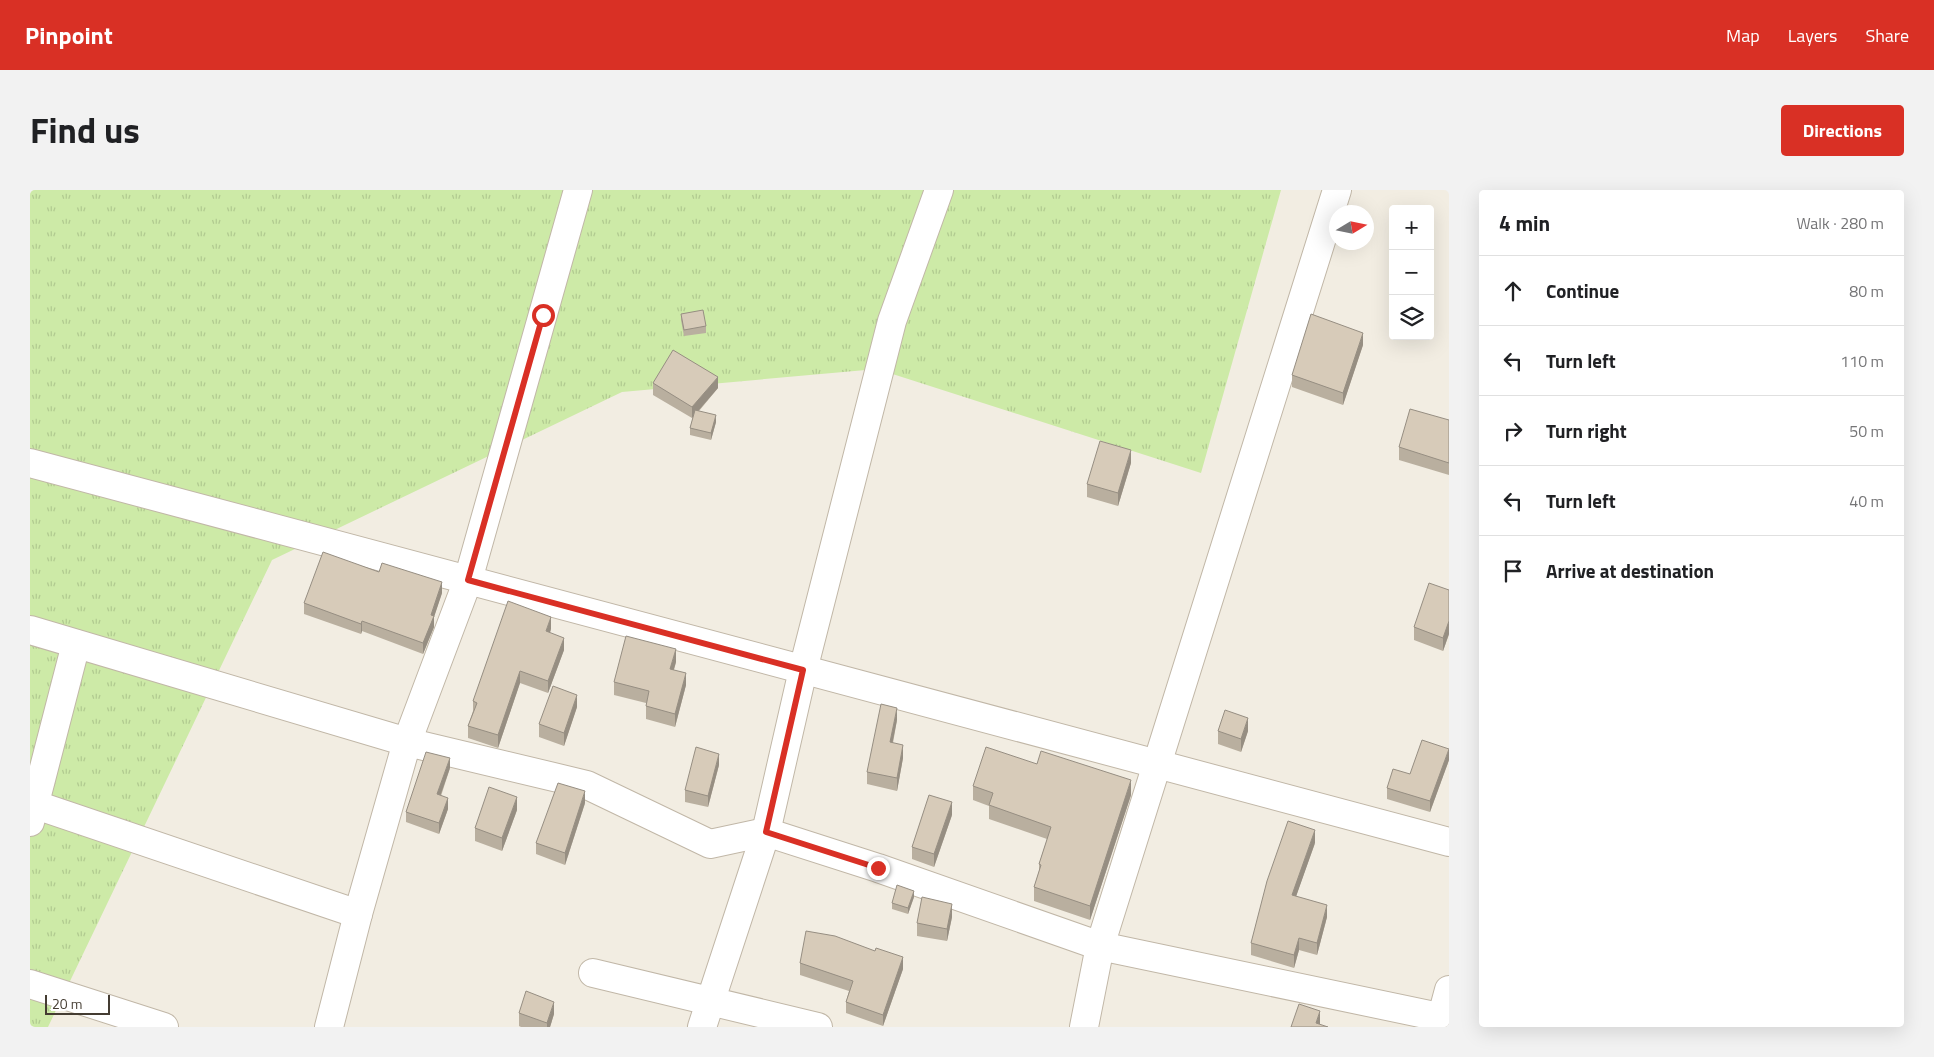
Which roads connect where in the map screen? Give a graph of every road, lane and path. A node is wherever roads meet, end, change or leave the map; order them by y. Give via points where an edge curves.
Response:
1 (578, 190) edge
2 (939, 190) edge
3 (1337, 190) edge
4 (30, 463) edge
5 (468, 580) junction
6 (30, 630) edge
7 (76, 644) junction
8 (803, 670) junction
9 (407, 742) junction
10 (1155, 764) junction
11 (32, 810) edge
12 (766, 832) junction
13 (1449, 842) edge
14 (358, 914) junction
15 (1100, 946) junction
16 (593, 973) dead end
17 (30, 984) edge
18 (1449, 990) edge
19 (710, 1001) junction
20 (1443, 1021) edge
21 (164, 1027) edge
22 (329, 1027) edge
23 (702, 1027) edge
24 (818, 1027) edge
25 (1084, 1027) edge

1 - 5 street
2 - 8 street via 892,321
3 - 10 street
4 - 5 street
5 - 8 street
5 - 9 street
6 - 7 street
7 - 9 street
7 - 11 street
8 - 10 street
8 - 12 street
9 - 12 street via 587,785 710,844
9 - 14 street
10 - 13 street
10 - 15 street
11 - 14 street
12 - 15 street
12 - 19 street
14 - 22 street
15 - 20 street
15 - 25 street
16 - 19 street
17 - 21 street
18 - 20 street
19 - 23 street
19 - 24 street

